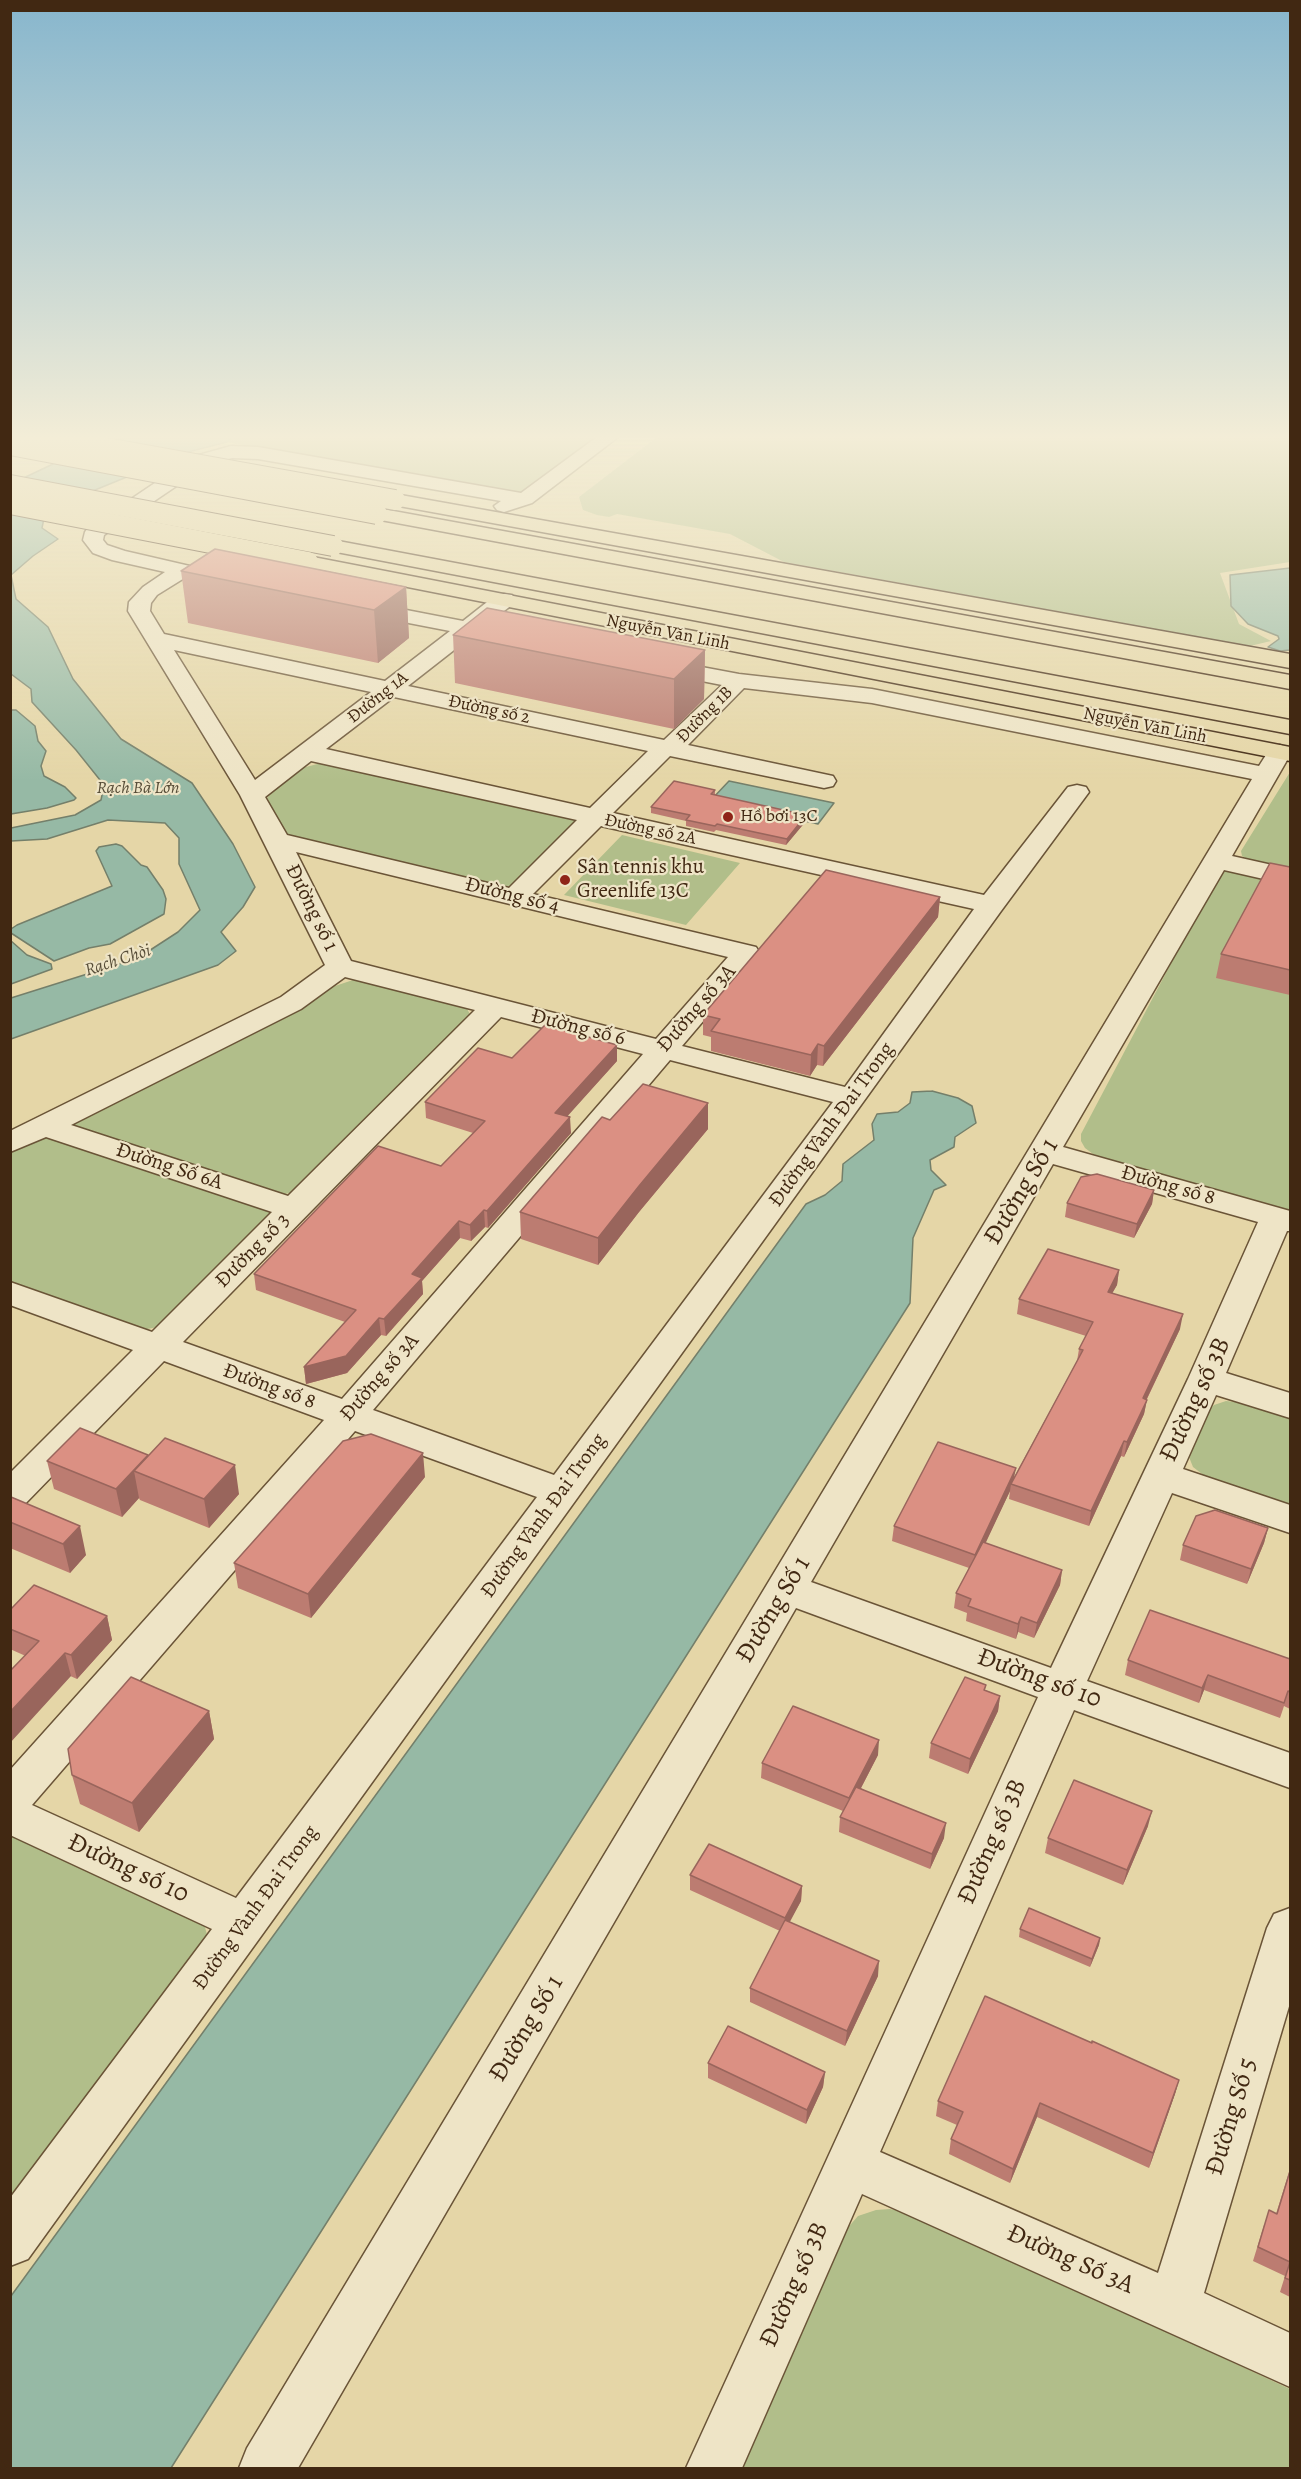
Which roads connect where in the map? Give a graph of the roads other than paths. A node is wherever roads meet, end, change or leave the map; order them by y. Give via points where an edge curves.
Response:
1 (102, 550) edge
2 (245, 550) edge
3 (350, 550) edge
4 (569, 550) edge
5 (665, 550) edge
6 (181, 571) junction
7 (250, 585) edge
8 (504, 600) junction
9 (342, 603) edge
10 (991, 608) junction
11 (975, 625) junction
12 (468, 628) junction
13 (154, 639) junction
14 (521, 639) edge
15 (1290, 661) edge
16 (643, 663) edge
17 (739, 681) junction
18 (1290, 682) edge
19 (389, 689) junction
20 (1114, 721) junction
21 (1100, 743) junction
22 (668, 748) junction
23 (1282, 752) edge
24 (309, 753) junction
25 (824, 781) dead end
26 (1077, 792) dead end
27 (252, 795) junction
28 (595, 818) junction
29 (277, 840) junction
30 (1218, 861) junction
31 (1290, 877) edge
32 (515, 897) junction
33 (991, 905) junction
34 (746, 953) joint
35 (340, 967) junction
36 (495, 1006) junction
37 (662, 1049) junction
38 (852, 1098) junction
39 (44, 1126) junction
40 (10, 1143) edge
41 (1045, 1152) junction
42 (295, 1209) junction
43 (1284, 1219) edge
44 (10, 1293) edge
45 (158, 1347) junction
46 (1206, 1379) junction
47 (1290, 1406) edge
48 (348, 1416) junction
49 (1161, 1476) junction
50 (562, 1492) junction
51 (10, 1497) edge
52 (1290, 1519) edge
53 (787, 1588) junction
54 (1063, 1687) junction
55 (1290, 1771) edge
56 (10, 1800) edge
57 (10, 1815) edge
58 (244, 1923) junction
59 (1290, 1928) edge
60 (849, 2163) junction
61 (10, 2241) edge
62 (1174, 2306) junction
63 (1290, 2360) edge
64 (267, 2469) edge
65 (714, 2469) edge

1 - 6 street
2 - 8 main road, Nguyễn Văn Linh, bridge
3 - 23 main road, Nguyễn Văn Linh, bridge
4 - 11 main road, bridge
5 - 10 main road
6 - 7 street
6 - 13 street, Đường số 1 via 140,602 139,611
8 - 12 street, Đường 1A
8 - 20 main road, Nguyễn Văn Linh
9 - 12 street
10 - 11 main road
10 - 15 main road
11 - 18 main road
12 - 14 street
12 - 19 street, Đường 1A
13 - 19 street, Đường số 2
13 - 27 street, Đường số 1
16 - 17 street
17 - 21 street via 872,696
17 - 22 street, Đường 1B
19 - 22 street, Đường số 2
19 - 24 street, Đường 1A
20 - 21 street
20 - 23 main road, Nguyễn Văn Linh
21 - 23 street
22 - 25 street, Đường số 2
22 - 28 street, Đường 1B
23 - 30 street, Đường Số 1
24 - 27 street, Đường 1A
24 - 28 street, Đường số 2A
26 - 33 street, Đường Vành Đai Trong
27 - 29 street, Đường số 1
28 - 32 street, Đường 1B
28 - 33 street, Đường số 2A
29 - 32 street, Đường số 4
29 - 35 street, Đường số 1
30 - 31 street
30 - 41 street, Đường Số 1
32 - 34 street, Đường số 4
33 - 38 street, Đường Vành Đai Trong
34 - 37 street, Đường số 3A
35 - 36 street, Đường số 6
35 - 39 street, Đường số 1 via 291,1003
36 - 37 street, Đường số 6
36 - 42 street, Đường số 3
37 - 38 street, Đường số 6
37 - 48 street, Đường số 3A
38 - 50 street, Đường Vành Đai Trong
39 - 40 street, Đường số 1
39 - 42 street, Đường Số 6A
41 - 43 street, Đường số 8
41 - 53 street, Đường Số 1
42 - 45 street, Đường số 3
43 - 46 street, Đường số 3B
44 - 45 street, Đường số 8
45 - 48 street, Đường số 8
45 - 51 street, Đường số 3
46 - 47 street
46 - 49 street, Đường số 3B
48 - 50 street, Đường số 8
48 - 56 street, Đường số 3A
49 - 52 street
49 - 54 street, Đường số 3B
50 - 58 street, Đường Vành Đai Trong
53 - 54 street, Đường số 10
53 - 64 street, Đường Số 1
54 - 55 street, Đường số 10
54 - 60 street, Đường số 3B
57 - 58 street, Đường số 10
58 - 61 street, Đường Vành Đai Trong
59 - 62 street, Đường Số 5
60 - 62 street, Đường Số 3A
60 - 65 street, Đường số 3B
62 - 63 street, Đường Số 3A

